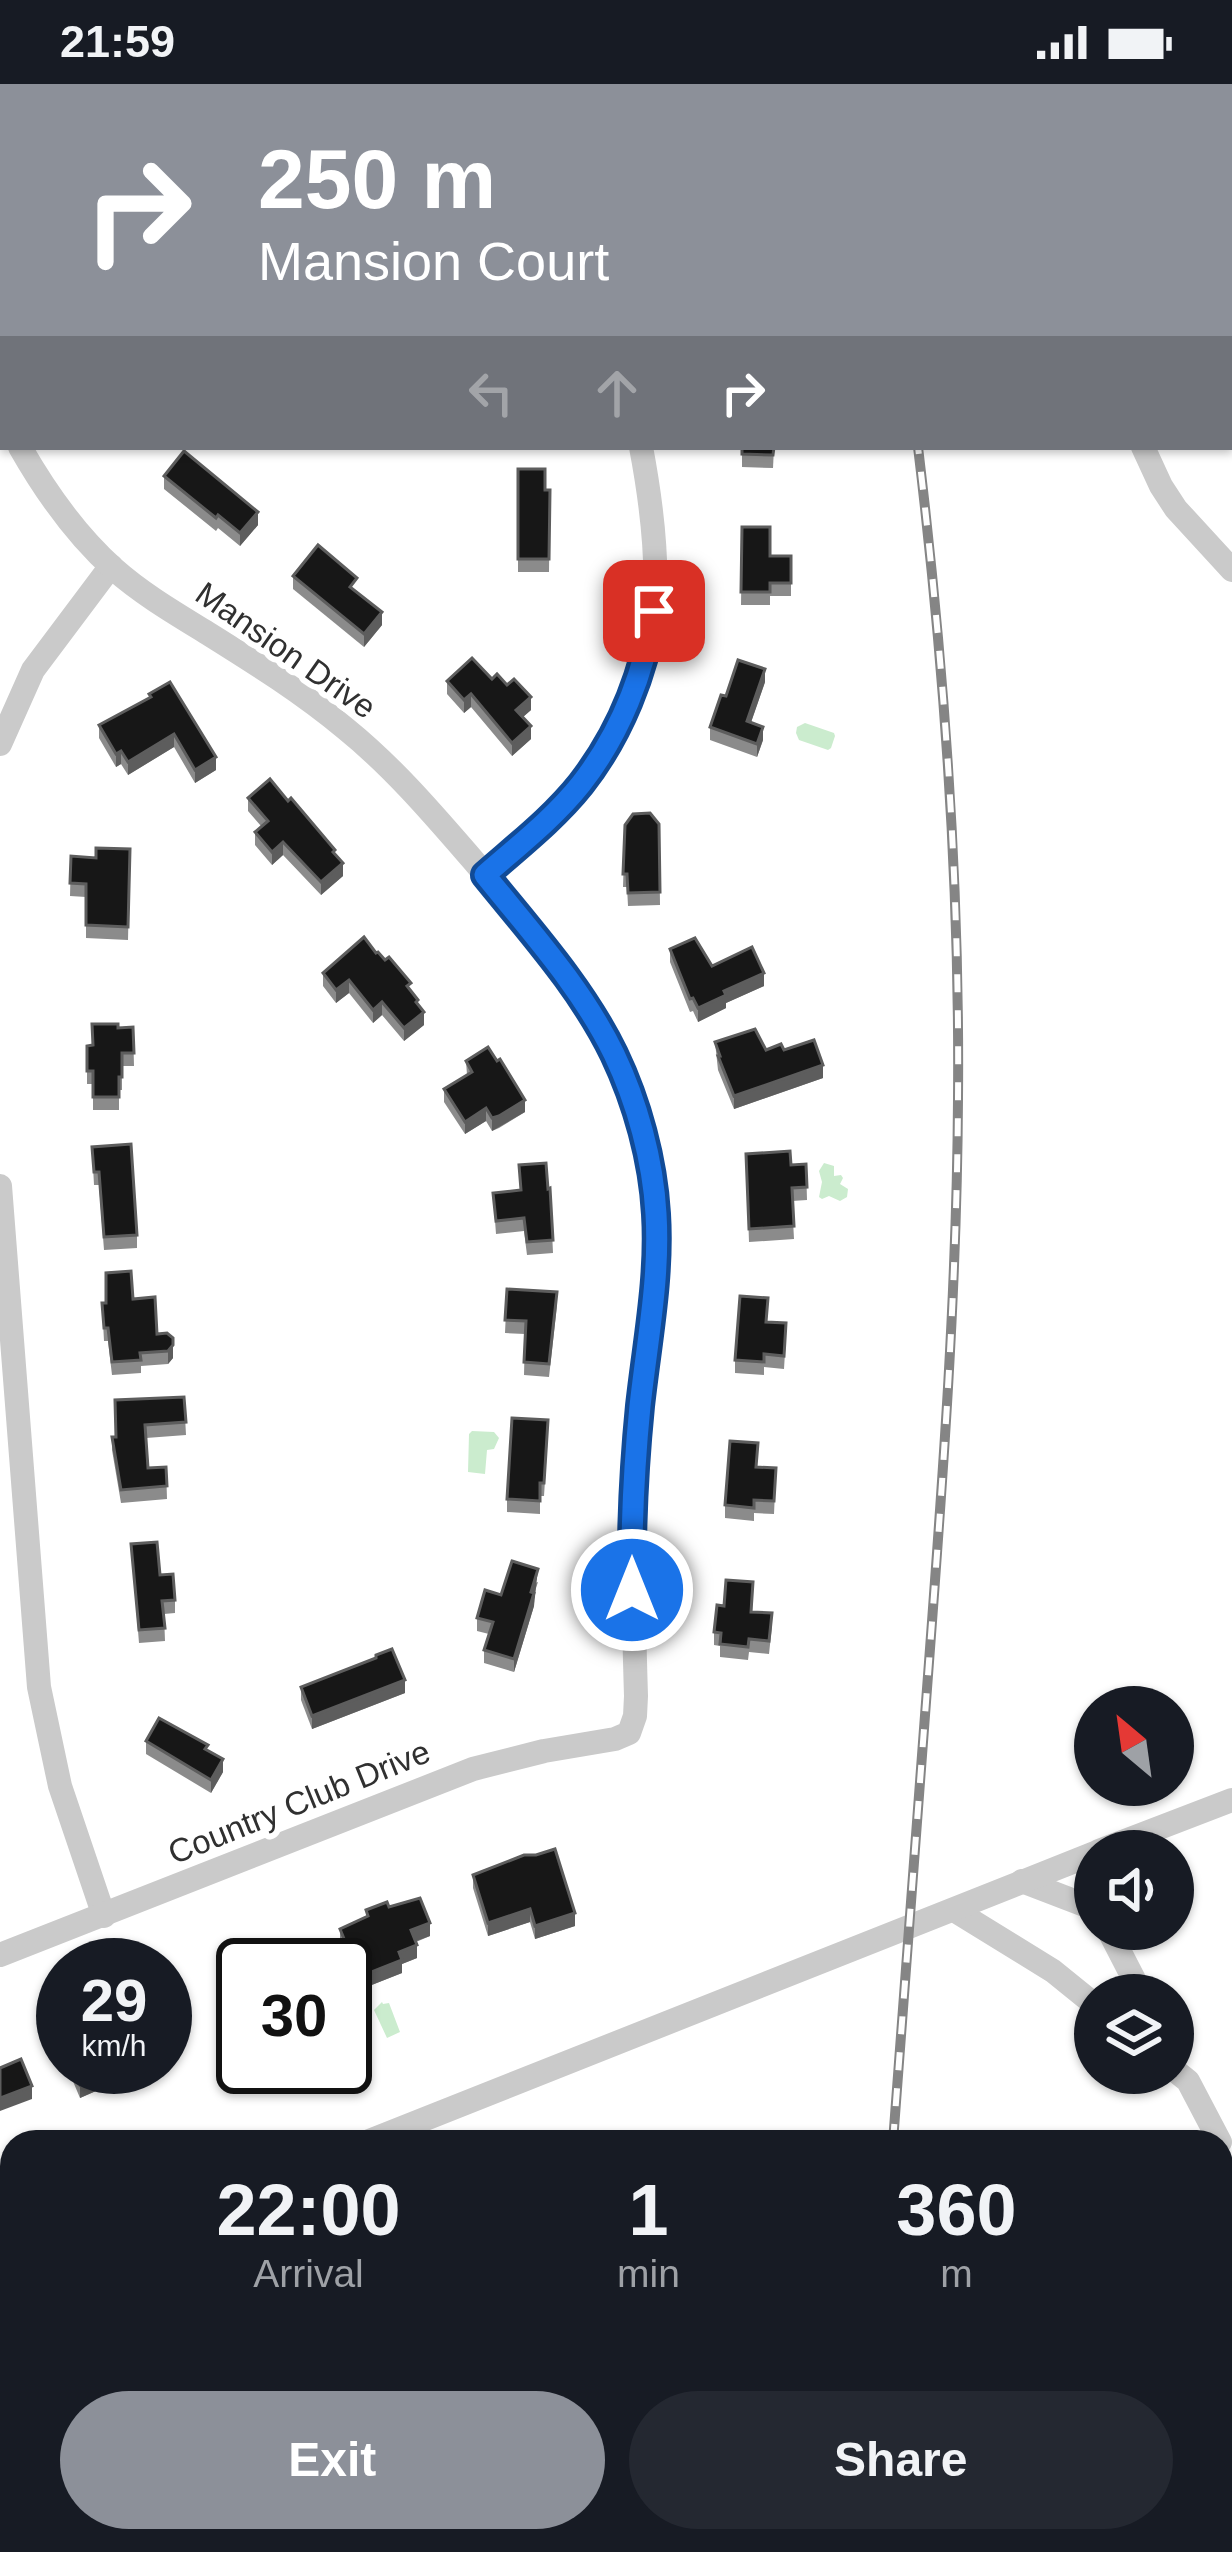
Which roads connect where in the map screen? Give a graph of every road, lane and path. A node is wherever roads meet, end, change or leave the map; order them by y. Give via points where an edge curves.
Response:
1 (22, 450) edge
2 (642, 450) edge
3 (1144, 450) edge
4 (111, 566) junction
5 (1232, 570) edge
6 (0, 744) edge
7 (485, 875) junction
8 (0, 1186) edge
9 (629, 1733) joint
10 (1232, 1800) edge
11 (1154, 1830) edge
12 (1074, 1861) edge
13 (1022, 1881) junction
14 (1074, 1901) edge
15 (954, 1910) junction
16 (104, 1916) junction
17 (0, 1955) edge
18 (1074, 1988) edge
19 (1192, 2094) edge
20 (397, 2130) edge
21 (1214, 2130) edge

1 - 4 street, Mansion Drive
2 - 7 street via 655,575 643,666 581,784
3 - 5 street via 1176,509
4 - 6 street via 33,670
4 - 7 street, Mansion Drive via 345,728
7 - 9 street, Mansion Drive via 560,968 615,1056 650,1173 656,1254 632,1521 636,1696
8 - 16 street via 39,1688 60,1786
9 - 16 street, Country Club Drive via 473,1769
10 - 11 street
12 - 13 street
13 - 14 street
13 - 15 street
15 - 18 street
15 - 20 street
16 - 17 street, Country Club Drive
19 - 21 street

